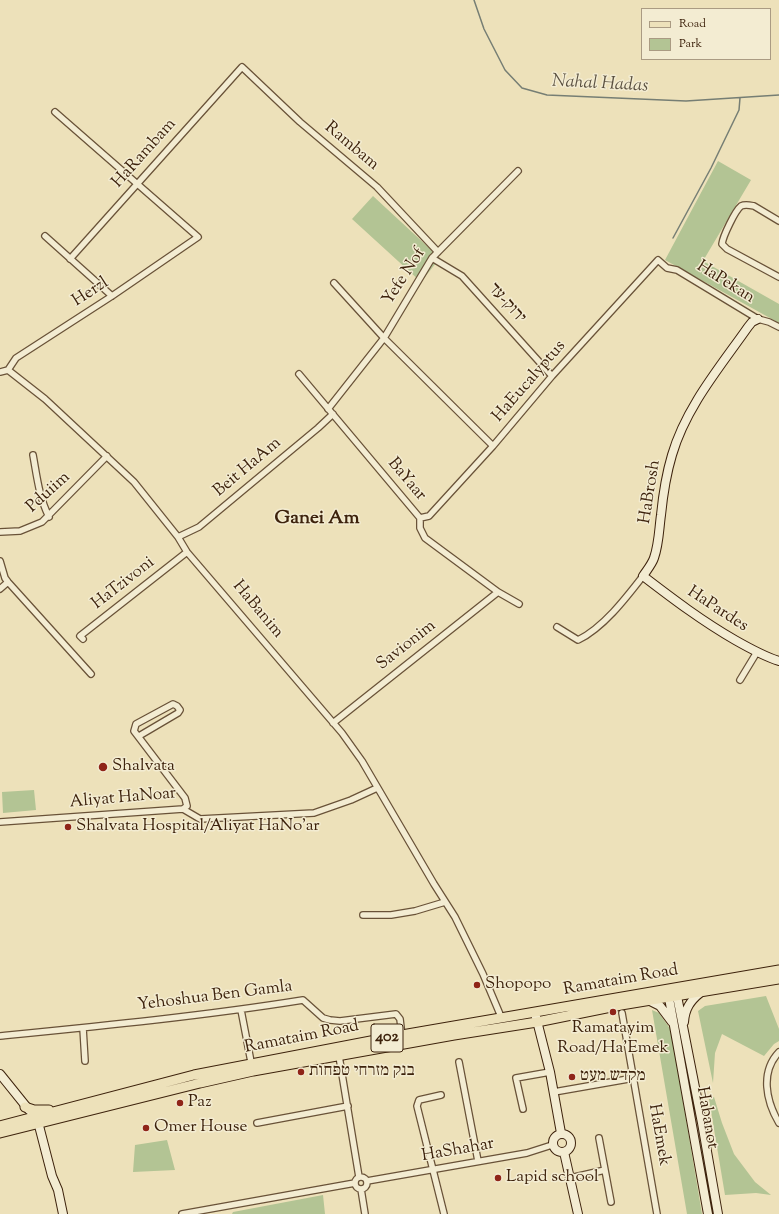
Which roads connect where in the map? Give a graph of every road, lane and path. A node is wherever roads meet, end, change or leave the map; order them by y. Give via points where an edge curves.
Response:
1 (242, 67) joint
2 (55, 112) dead end
3 (518, 171) dead end
4 (137, 184) junction
5 (779, 221) edge
6 (45, 236) dead end
7 (438, 252) junction
8 (432, 258) junction
9 (70, 259) junction
10 (658, 260) joint
11 (779, 277) edge
12 (334, 283) dead end
13 (112, 296) junction
14 (758, 319) junction
15 (779, 327) edge
16 (384, 338) junction
17 (8, 370) junction
18 (0, 372) edge
19 (299, 374) dead end
20 (552, 376) junction
21 (328, 409) junction
22 (332, 414) junction
23 (493, 446) junction
24 (34, 456) dead end
25 (107, 456) junction
26 (49, 517) junction
27 (420, 518) junction
28 (0, 532) edge
29 (178, 537) junction
30 (187, 552) junction
31 (0, 561) edge
32 (643, 576) junction
33 (8, 582) junction
34 (0, 589) edge
35 (498, 592) junction
36 (519, 604) dead end
37 (557, 627) dead end
38 (83, 639) dead end
39 (757, 652) junction
40 (779, 661) edge
41 (91, 674) dead end
42 (740, 680) dead end
43 (333, 723) junction
44 (138, 736) junction
45 (377, 788) junction
46 (183, 809) junction
47 (0, 822) edge
48 (445, 902) junction
49 (363, 915) dead end
50 (779, 970) edge
51 (779, 979) edge
52 (700, 993) junction
53 (673, 994) junction
54 (650, 1001) junction
55 (241, 1010) junction
56 (535, 1012) junction
57 (622, 1013) dead end
58 (502, 1018) junction
59 (537, 1022) junction
60 (674, 1026) junction
61 (503, 1027) junction
62 (83, 1028) junction
63 (683, 1030) junction
64 (0, 1036) edge
65 (404, 1039) junction
66 (779, 1052) edge
67 (339, 1056) junction
68 (85, 1061) dead end
69 (459, 1062) dead end
70 (252, 1067) junction
71 (550, 1072) junction
72 (0, 1074) edge
73 (634, 1078) junction
74 (554, 1092) junction
75 (441, 1095) dead end
76 (25, 1106) junction
77 (348, 1106) junction
78 (523, 1109) dead end
79 (60, 1110) junction
80 (38, 1120) junction
81 (18, 1122) junction
82 (779, 1122) edge
83 (256, 1123) dead end
84 (0, 1126) edge
85 (0, 1133) edge
86 (561, 1133) junction
87 (599, 1138) dead end
88 (552, 1146) junction
89 (564, 1152) junction
90 (478, 1161) junction
91 (432, 1169) junction
92 (605, 1170) junction
93 (52, 1176) junction
94 (359, 1177) junction
95 (570, 1178) junction
96 (368, 1181) junction
97 (355, 1183) junction
98 (361, 1189) junction
99 (611, 1202) dead end
100 (58, 1214) edge
101 (63, 1214) edge
102 (182, 1214) edge
103 (365, 1214) edge
104 (444, 1214) edge
105 (578, 1214) edge
106 (657, 1214) edge
107 (708, 1214) edge
108 (718, 1214) edge

1 - 4 street, HaRambam
1 - 7 street, Rambam via 300,122 377,187
2 - 4 street
3 - 7 street, Yefe Nof
4 - 9 street, HaRambam
4 - 13 street, Herzl via 198,236
5 - 11 street via 754,206 743,205 722,244
6 - 9 street
7 - 8 street, Yefe Nof
8 - 16 street, Yefe Nof
8 - 20 street, ירוק-עד via 462,276
9 - 13 street
10 - 14 street, HaPekan via 667,268 677,270
10 - 20 street, HaEucalyptus
12 - 16 street
13 - 17 street, Herzl via 16,358
14 - 15 street, HaPekan
14 - 32 street, HaBrosh via 743,333 704,389 684,425 672,455 664,486 655,556
16 - 21 street, Yefe Nof
16 - 23 street
17 - 18 street
17 - 25 street, HaBanim via 45,399
19 - 21 street, BaYaar
20 - 23 street, HaEucalyptus
21 - 22 street, BaYaar
22 - 27 street, BaYaar
22 - 29 street, Beit HaAm via 199,527
23 - 27 street, HaEucalyptus via 429,516
24 - 26 street via 38,488
25 - 26 street, Pduiim
25 - 29 street, HaBanim via 134,482
26 - 28 street, Pduiim via 20,531
27 - 35 street, BaYaar via 420,528 425,538
29 - 30 street, HaBanim
30 - 38 street, HaTzivoni via 80,636
30 - 43 street, HaBanim
31 - 33 street
32 - 37 street, HaBrosh via 626,598 586,636 578,640
32 - 39 street, HaPardes via 719,631
33 - 34 street
33 - 41 street
35 - 36 street, BaYaar
35 - 43 street, Savionim
39 - 40 street, HaPardes
39 - 42 street
43 - 45 street, HaBanim via 362,761
44 - 44 street via 178,713 180,710 173,704 136,724 134,730
44 - 46 street, Aliyat HaNoar via 185,798 187,806
45 - 46 street via 314,813 200,819
45 - 48 street, HaBanim
46 - 47 street, Aliyat HaNoar
48 - 49 street via 391,915
48 - 58 street, HaBanim via 455,917
50 - 53 main road, Ramataim Road / 402
51 - 52 main road, Ramataim Road / 402
52 - 53 main road, Ramataim Road / 402
52 - 63 street, Habanot via 685,1012
53 - 54 main road, Ramataim Road / 402
53 - 56 main road, Ramataim Road / 402
53 - 60 street, Habanot
53 - 63 street, Habanot
54 - 59 main road, Ramataim Road / 402
54 - 60 street, Habanot via 663,1009
55 - 62 street, Yehoshua Ben Gamla
55 - 65 street, Yehoshua Ben Gamla via 303,1000 323,1018 330,1020 396,1014 400,1019
55 - 70 street
56 - 58 main road, Ramataim Road / 402
56 - 59 street
57 - 73 street, HaEmek
58 - 61 street, HaBanim
58 - 65 main road, Ramataim Road / 402
59 - 61 main road, Ramataim Road / 402
59 - 71 street
60 - 107 street, Habanot
61 - 65 main road, Ramataim Road / 402
62 - 64 street, Yehoshua Ben Gamla
62 - 68 street
63 - 108 street, Habanot
65 - 67 main road, Ramataim Road / 402
65 - 70 main road, Ramataim Road / 402
66 - 82 street via 770,1065 767,1084 769,1101
67 - 70 main road, Ramataim Road / 402
67 - 77 street
69 - 90 street
70 - 79 main road, Ramataim Road / 402 via 194,1074
70 - 80 main road, Ramataim Road / 402 via 200,1083
71 - 74 street
71 - 78 street via 516,1078
72 - 76 street
73 - 74 street
73 - 106 street, HaEmek
74 - 86 street
75 - 91 street via 419,1100 417,1106
76 - 79 main road via 42,1110
76 - 80 street
76 - 81 main road via 28,1112
77 - 83 street
77 - 94 street
79 - 80 main road, Ramataim Road / 402
80 - 81 main road, Ramataim Road / 402
80 - 85 main road, Ramataim Road / 402
80 - 93 street
81 - 84 main road, Ramataim Road / 402
86 - 88 street via 554,1137
86 - 89 street via 567,1135 571,1143 569,1149
87 - 92 street
88 - 89 street
88 - 90 street, HaShahar
89 - 95 street
90 - 91 street, HaShahar
91 - 96 street, HaShahar
91 - 104 street
92 - 95 street
92 - 99 street
93 - 100 street
93 - 101 street
94 - 96 street via 363,1176
94 - 97 street
95 - 105 street
96 - 98 street via 366,1187
97 - 98 street
97 - 102 street
98 - 103 street

